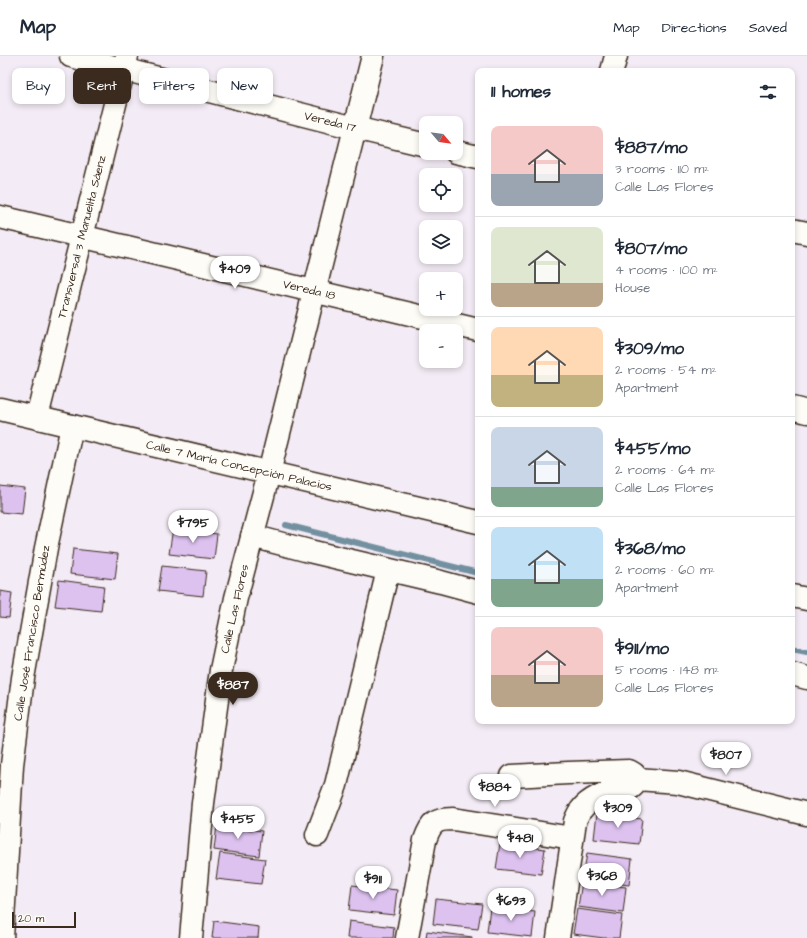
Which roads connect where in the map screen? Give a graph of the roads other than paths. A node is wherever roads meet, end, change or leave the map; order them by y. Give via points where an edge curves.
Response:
1 (71, 56) edge
2 (373, 56) edge
3 (616, 56) edge
4 (125, 62) edge
5 (613, 68) edge
6 (355, 128) junction
7 (419, 143) edge
8 (463, 154) edge
9 (475, 156) edge
10 (0, 217) edge
11 (795, 231) edge
12 (807, 233) edge
13 (82, 237) junction
14 (314, 291) junction
15 (475, 329) edge
16 (0, 409) edge
17 (795, 409) edge
18 (807, 412) edge
19 (37, 417) junction
20 (72, 426) junction
21 (269, 473) junction
22 (475, 521) edge
23 (252, 536) junction
24 (388, 570) junction
25 (475, 591) edge
26 (795, 675) edge
27 (807, 678) edge
28 (512, 776) dead end
29 (638, 779) junction
30 (807, 814) edge
31 (317, 835) dead end
32 (572, 838) junction
33 (2, 938) edge
34 (191, 938) edge
35 (407, 938) edge
36 (558, 938) edge

1 - 4 street, Vereda 17
2 - 6 street, Calle Las Flores
3 - 5 street
4 - 6 street, Vereda 17
4 - 13 street, Transversal 3 Manuelita Sáenz
6 - 7 street, Vereda 17
6 - 14 street, Calle Las Flores
8 - 9 street
10 - 13 street, Vereda 18
11 - 12 street
13 - 14 street, Vereda 18
13 - 19 street, Transversal 3 Manuelita Sáenz
14 - 15 street, Vereda 18
14 - 21 street, Calle Las Flores
16 - 19 street, Calle 7 María Concepción Palacios
17 - 18 street
19 - 20 street, Calle 7 María Concepción Palacios
20 - 21 street, Calle 7 María Concepción Palacios
20 - 33 street, Calle José Francisco Bermúdez via 46,548 22,686 12,765
21 - 22 street, Calle 7 María Concepción Palacios
21 - 23 street, Calle Las Flores
23 - 24 street
23 - 34 street, Calle Las Flores via 221,670 203,803
24 - 25 street
24 - 31 street via 336,785
26 - 27 street
28 - 29 street via 629,771
29 - 30 street via 678,782
29 - 32 street via 632,789 599,796 580,810
32 - 35 street via 453,819 436,822 425,840
32 - 36 street

